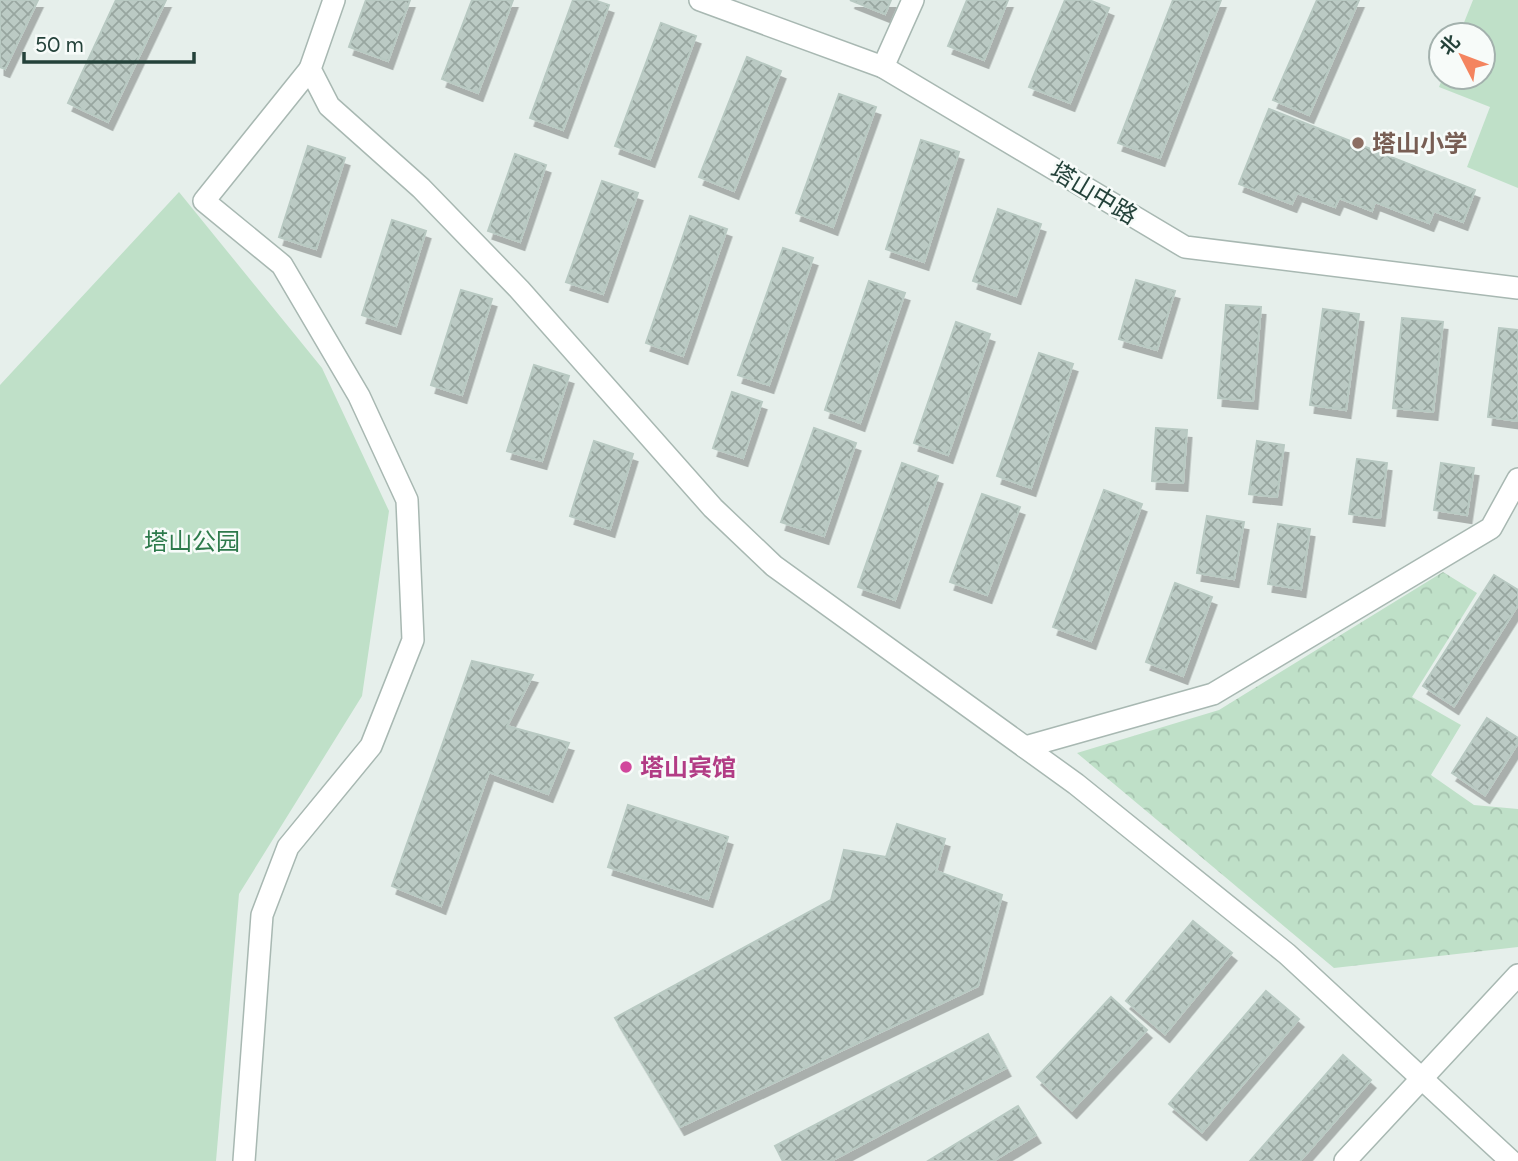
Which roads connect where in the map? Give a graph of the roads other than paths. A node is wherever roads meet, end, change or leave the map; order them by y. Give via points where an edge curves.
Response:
1 (334, 0) edge
2 (700, 0) edge
3 (913, 0) edge
4 (883, 67) junction
5 (310, 69) junction
6 (1518, 288) edge
7 (1518, 479) edge
8 (1026, 747) junction
9 (1518, 975) edge
10 (1421, 1077) junction
11 (244, 1161) edge
12 (1345, 1161) edge
13 (1511, 1161) edge

1 - 5 street
2 - 4 street, 塔山中路
3 - 4 street
4 - 6 street, 塔山中路 via 1185,247
5 - 8 street via 329,106 421,188 519,289 713,508 774,566
5 - 11 street via 204,201 282,265 359,396 407,500 413,640 372,746 288,847 262,915
7 - 8 street via 1491,528 1213,694
8 - 10 street via 1287,954
9 - 10 street
10 - 12 street
10 - 13 street

